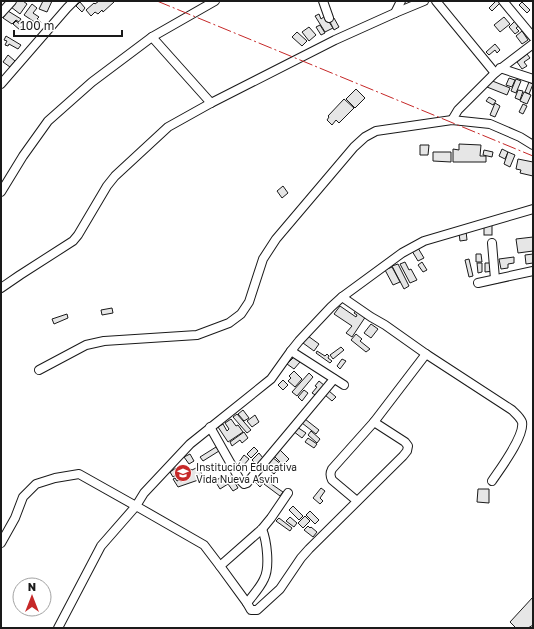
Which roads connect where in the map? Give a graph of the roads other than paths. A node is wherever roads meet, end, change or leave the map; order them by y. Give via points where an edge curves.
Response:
1 (12, 1) edge
2 (74, 1) edge
3 (215, 1) edge
4 (323, 1) edge
5 (401, 1) edge
6 (436, 1) edge
7 (503, 1) edge
8 (420, 2) edge
9 (1, 13) edge
10 (395, 13) junction
11 (329, 18) dead end
12 (152, 37) junction
13 (533, 37) edge
14 (533, 44) edge
15 (498, 70) junction
16 (533, 79) edge
17 (1, 84) edge
18 (211, 103) junction
19 (452, 120) junction
20 (531, 143) edge
21 (1, 192) edge
22 (533, 209) edge
23 (533, 215) edge
24 (492, 243) dead end
25 (533, 271) edge
26 (495, 279) junction
27 (478, 283) dead end
28 (1, 288) edge
29 (342, 297) junction
30 (290, 351) junction
31 (426, 354) junction
32 (39, 370) dead end
33 (334, 379) junction
34 (344, 385) dead end
35 (374, 422) junction
36 (210, 428) junction
37 (492, 482) dead end
38 (288, 493) dead end
39 (357, 501) junction
40 (136, 506) junction
41 (262, 529) junction
42 (1, 543) edge
43 (220, 566) junction
44 (247, 603) junction
45 (58, 628) edge

1 - 9 street
2 - 17 street
3 - 12 street
4 - 11 street
5 - 10 street
6 - 15 street
7 - 13 street
8 - 10 street
10 - 18 street via 335,40
12 - 18 street
12 - 21 street via 92,82 48,121
14 - 15 street
15 - 16 street
15 - 19 street via 458,110
18 - 28 street via 168,127 115,176 73,241
19 - 20 street via 490,124
19 - 32 street via 376,131 365,137 276,239 262,259 249,302 242,314 229,323 197,334 104,341 86,345
22 - 23 street
22 - 29 street via 424,241 402,253
24 - 26 street
25 - 26 street
26 - 27 street
29 - 30 street
29 - 31 street
30 - 33 street
30 - 36 street via 271,379
31 - 35 street
31 - 37 street via 512,410 520,418 521,433
33 - 34 street
33 - 36 street via 247,483 244,484 240,480
35 - 39 street via 330,472 332,480
35 - 39 street via 406,442 407,451
36 - 40 street via 190,444
38 - 41 street
39 - 44 street via 301,558 280,589 257,610 251,610
40 - 42 street via 79,474 55,478 36,484 23,497
40 - 43 street via 204,545
40 - 45 street via 101,546
41 - 43 street
41 - 44 street via 267,567 265,579
43 - 44 street

